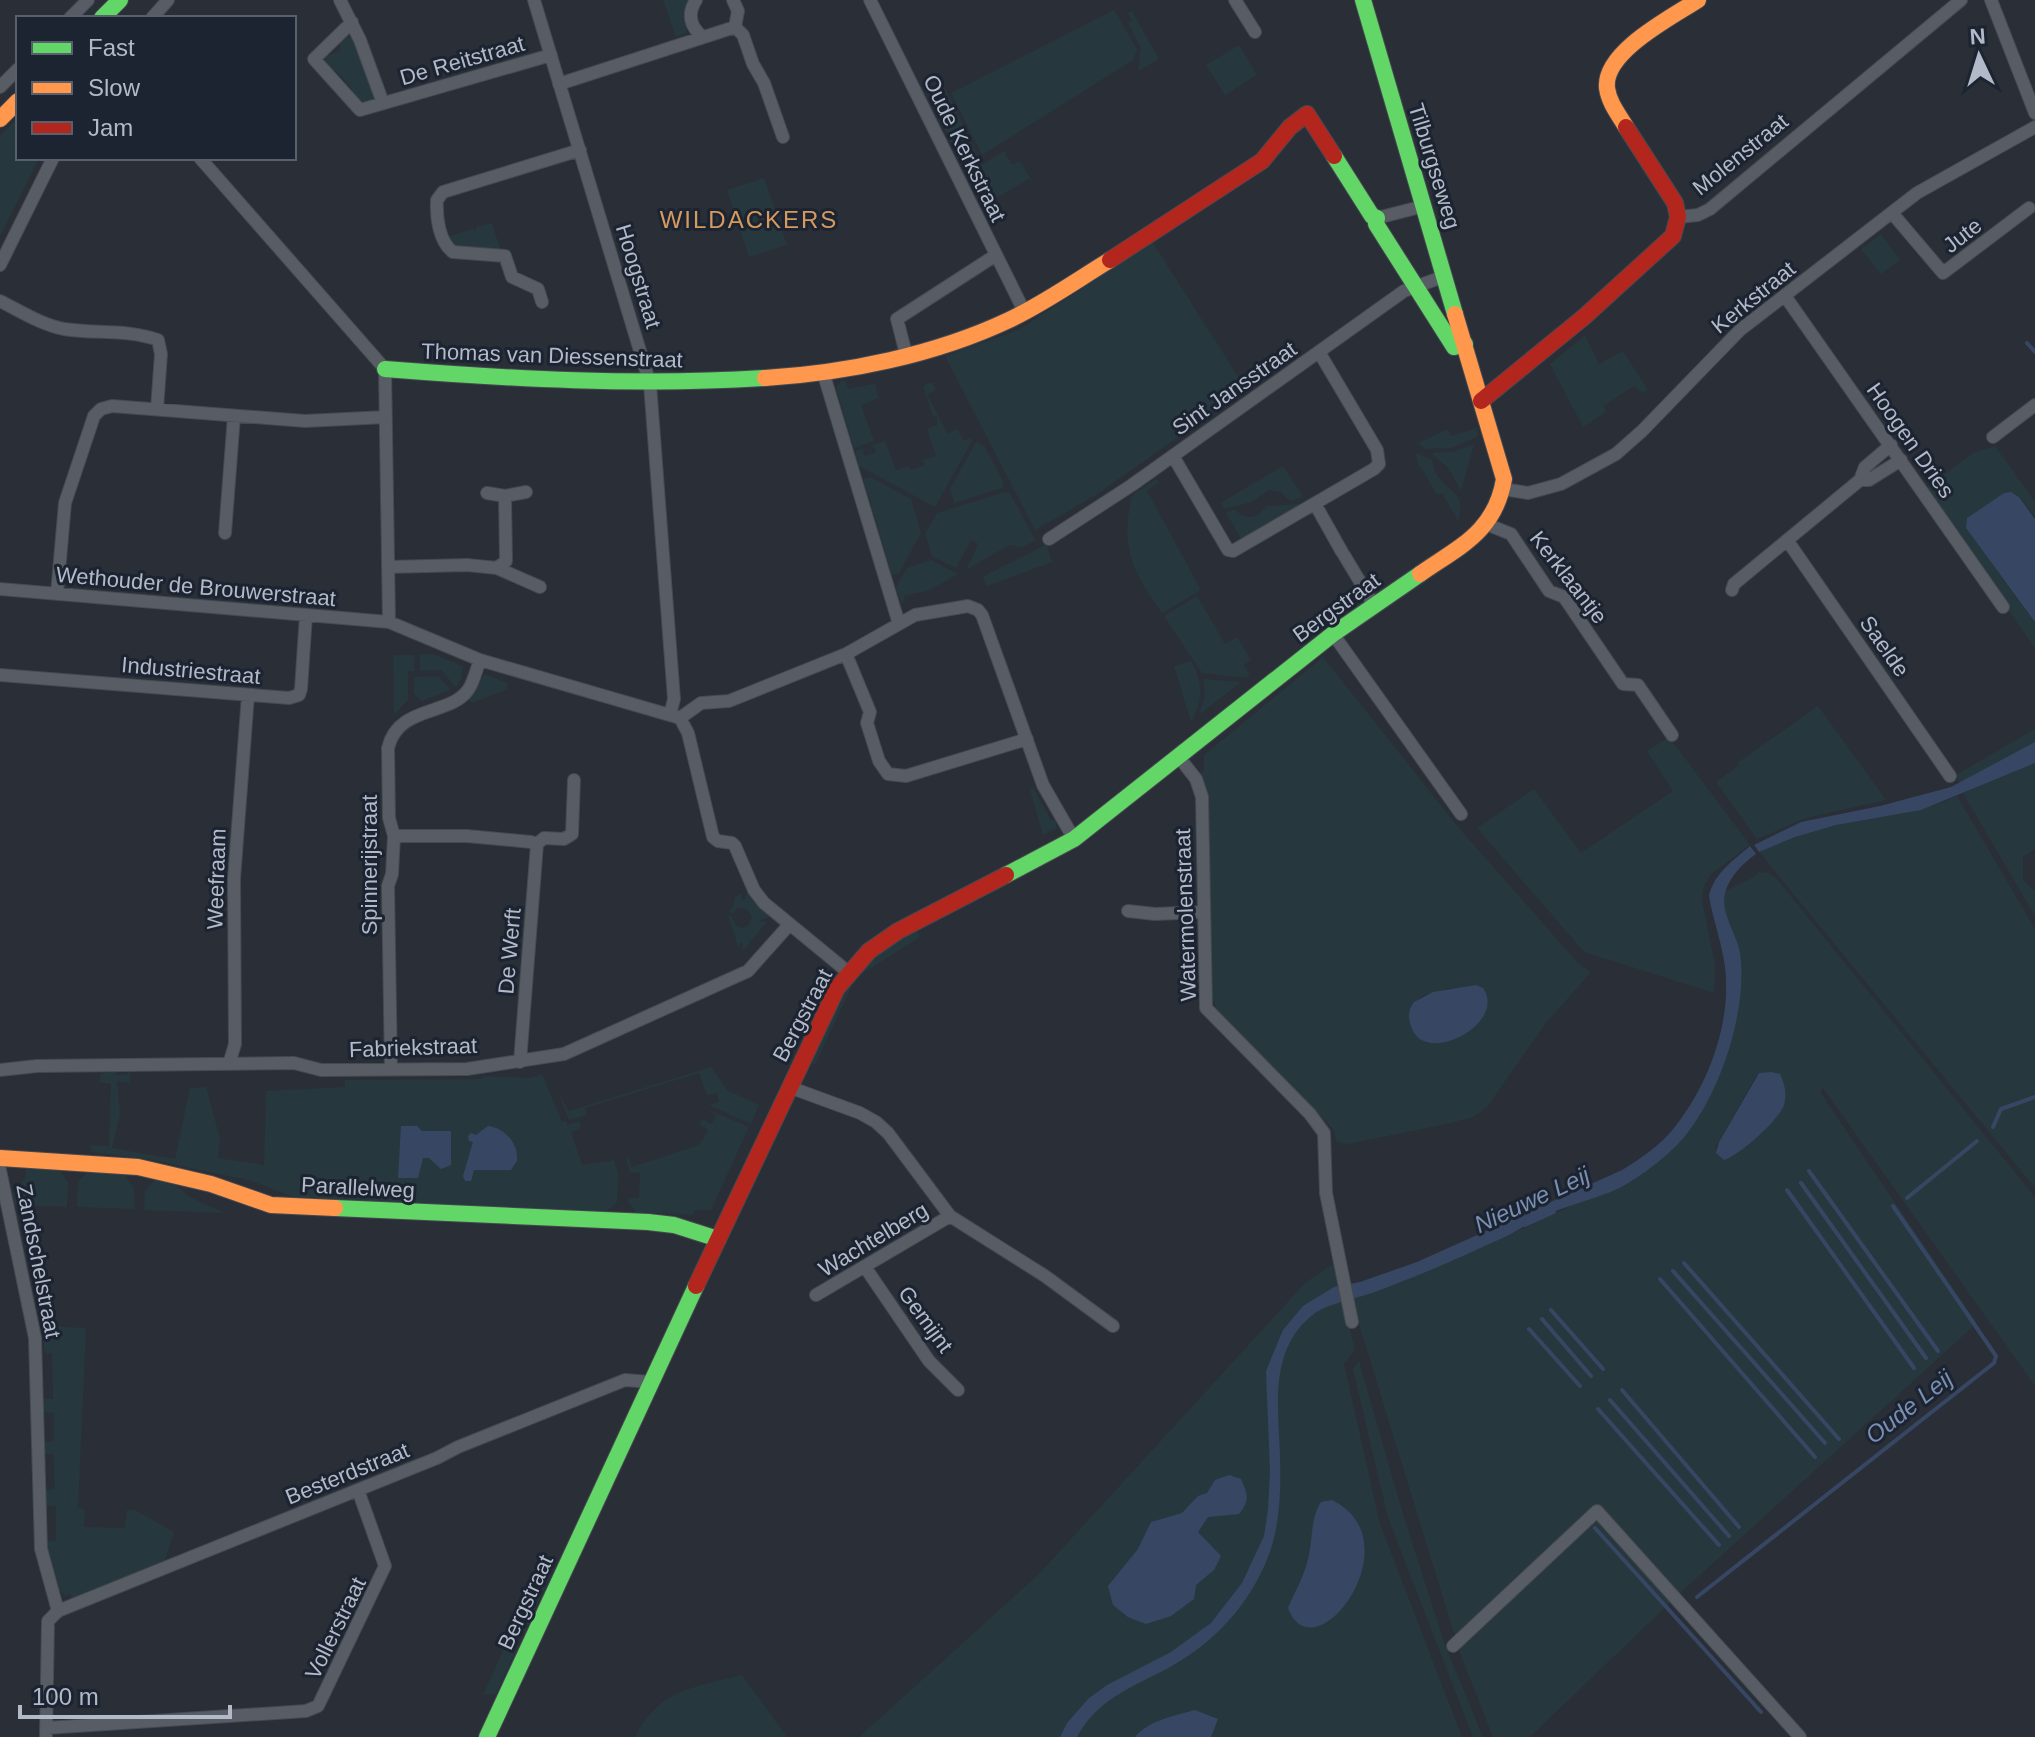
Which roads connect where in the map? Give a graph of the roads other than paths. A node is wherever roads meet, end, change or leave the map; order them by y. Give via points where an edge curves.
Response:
1 (89, 0) edge
2 (120, 0) edge
3 (168, 0) edge
4 (340, 0) edge
5 (534, 0) edge
6 (696, 0) edge
7 (733, 0) edge
8 (870, 0) edge
9 (1235, 0) edge
10 (1363, 0) edge
11 (1698, 0) edge
12 (1961, 0) edge
13 (1991, 0) edge
14 (72, 16) edge
15 (104, 16) edge
16 (154, 16) edge
17 (352, 22) junction
18 (735, 27) junction
19 (1255, 32) dead end
20 (703, 37) junction
21 (551, 55) junction
22 (16, 71) edge
23 (559, 84) junction
24 (0, 87) edge
25 (16, 103) edge
26 (383, 103) junction
27 (2035, 113) edge
28 (0, 119) edge
29 (2035, 127) edge
30 (783, 137) dead end
31 (580, 150) junction
32 (52, 160) edge
33 (202, 160) edge
34 (1424, 206) junction
35 (2029, 208) dead end
36 (1892, 213) junction
37 (1678, 217) junction
38 (1377, 218) junction
39 (996, 255) junction
40 (0, 265) edge
41 (1445, 276) junction
42 (1415, 286) junction
43 (1785, 296) junction
44 (0, 301) edge
45 (542, 302) dead end
46 (1025, 313) junction
47 (1465, 344) junction
48 (1319, 352) junction
49 (906, 354) junction
50 (385, 369) junction
51 (823, 372) junction
52 (650, 384) junction
53 (1481, 401) junction
54 (2035, 405) edge
55 (157, 409) junction
56 (234, 416) junction
57 (386, 417) junction
58 (1993, 437) dead end
59 (1891, 445) junction
60 (1173, 456) junction
61 (1901, 460) junction
62 (1860, 480) junction
63 (1503, 489) junction
64 (526, 492) dead end
65 (487, 493) dead end
66 (505, 496) junction
67 (1315, 504) junction
68 (1486, 524) junction
69 (225, 533) dead end
70 (1049, 539) dead end
71 (1787, 540) junction
72 (388, 567) junction
73 (497, 568) junction
74 (540, 587) dead end
75 (0, 589) edge
76 (1732, 590) dead end
77 (57, 594) junction
78 (1374, 605) junction
79 (2003, 607) dead end
80 (306, 615) junction
81 (389, 622) junction
82 (899, 624) junction
83 (1333, 634) junction
84 (846, 654) junction
85 (480, 660) junction
86 (0, 675) edge
87 (248, 695) junction
88 (675, 717) junction
89 (1672, 735) dead end
90 (1026, 736) junction
91 (1178, 756) junction
92 (1950, 776) dead end
93 (574, 780) dead end
94 (1461, 814) dead end
95 (394, 836) junction
96 (1074, 839) junction
97 (537, 844) junction
98 (1128, 911) dead end
99 (1204, 912) junction
100 (789, 925) junction
101 (848, 972) junction
102 (520, 1062) junction
103 (229, 1064) junction
104 (391, 1069) junction
105 (0, 1070) edge
106 (789, 1087) junction
107 (0, 1158) edge
108 (0, 1170) edge
109 (950, 1216) junction
110 (718, 1239) junction
111 (865, 1267) junction
112 (816, 1295) dead end
113 (1350, 1317) dead end
114 (1113, 1326) dead end
115 (651, 1382) junction
116 (958, 1390) dead end
117 (358, 1490) junction
118 (58, 1611) junction
119 (1453, 1646) dead end
120 (46, 1732) edge
121 (487, 1737) edge
122 (1800, 1737) edge

1 - 14 street
1 - 15 street
2 - 15 street
3 - 16 street
4 - 17 street, De Reitstraat
5 - 21 street, Hoogstraat
6 - 20 street via 691,20
7 - 18 street via 738,11
8 - 39 street, Oude Kerkstraat
9 - 19 street
10 - 34 street, Tilburgseweg
11 - 37 street via 1619,57 1606,88
12 - 37 street, Molenstraat via 1710,209
13 - 27 street
17 - 26 street, De Reitstraat
17 - 26 street, De Reitstraat via 314,59 360,110
18 - 20 street
18 - 30 street via 763,80
20 - 23 street
21 - 23 street, Hoogstraat
21 - 26 street, De Reitstraat
22 - 24 street
23 - 31 street, Hoogstraat
25 - 28 street
29 - 36 street, Kerkstraat via 1932,183
31 - 45 street via 443,192 437,200 446,247 505,256 512,277 538,289
31 - 52 street, Hoogstraat
32 - 40 street
33 - 50 street
34 - 38 street
34 - 41 street, Tilburgseweg
35 - 36 street, Jute via 1943,273
36 - 43 street, Kerkstraat
37 - 53 street, Molenstraat via 1665,245
38 - 42 street
38 - 46 street, Thomas van Diessenstraat via 1307,114 1262,161
39 - 46 street, Oude Kerkstraat
39 - 49 street via 897,319
41 - 42 street, Sint Jansstraat
41 - 47 street, Tilburgseweg
42 - 47 street via 1454,347
42 - 48 street, Sint Jansstraat
43 - 59 street, Hoogen Dries
43 - 63 street, Kerkstraat via 1733,337 1616,454 1561,484 1528,493
44 - 55 street via 63,329 158,340
46 - 49 street, Thomas van Diessenstraat
47 - 53 street, Tilburgseweg
48 - 60 street, Sint Jansstraat
48 - 67 street via 1377,450 1379,464
49 - 51 street, Thomas van Diessenstraat
50 - 52 street, Thomas van Diessenstraat
50 - 57 street
51 - 52 street, Thomas van Diessenstraat
51 - 82 street
52 - 88 street, Hoogstraat
53 - 63 street, Tilburgseweg
54 - 58 street
55 - 56 street
55 - 77 street via 112,406 94,416 65,503
56 - 57 street via 305,421
56 - 69 street
57 - 72 street
59 - 61 street, Hoogen Dries
59 - 62 street via 1865,467
60 - 67 street via 1228,550
60 - 70 street, Sint Jansstraat
61 - 62 street
61 - 79 street, Hoogen Dries
62 - 71 street
63 - 68 street, Bergstraat
64 - 66 street
65 - 66 street
66 - 73 street via 506,561
67 - 78 street
68 - 78 street, Bergstraat
68 - 89 street, Kerklaantje via 1511,534 1549,591 1564,597 1623,684 1638,685
71 - 76 street
71 - 92 street, Saelde
72 - 73 street
72 - 81 street
73 - 74 street
75 - 77 street, Wethouder de Brouwerstraat
77 - 80 street, Wethouder de Brouwerstraat
78 - 83 street, Bergstraat
80 - 81 street, Wethouder de Brouwerstraat
80 - 87 street, Industriestraat via 299,695
81 - 85 street, Wethouder de Brouwerstraat
82 - 84 street
82 - 90 street via 915,615 968,606 978,610
83 - 91 street, Bergstraat
83 - 94 street
84 - 88 street via 729,701 701,703
84 - 90 street via 870,712 867,723 879,761 888,774 906,776
85 - 88 street, Wethouder de Brouwerstraat
85 - 95 street, Spinnerijstraat via 468,691 412,717 391,736 389,818
86 - 87 street, Industriestraat
87 - 103 street, Weefraam via 234,879 235,1044
88 - 100 street via 686,725 713,837 735,846 754,890
90 - 96 street via 1043,785
91 - 96 street, Bergstraat
91 - 99 street, Watermolenstraat via 1202,797
93 - 97 street via 572,834
95 - 97 street via 467,836
95 - 104 street, Spinnerijstraat via 388,886
96 - 101 street, Bergstraat via 898,931
97 - 102 street, De Werft
98 - 99 street
99 - 113 street, Watermolenstraat via 1206,1008 1324,1133 1326,1193
100 - 101 street
100 - 102 street, Fabriekstraat via 748,971 576,1050
101 - 106 street, Bergstraat
102 - 104 street, Fabriekstraat via 467,1069
103 - 104 street, Fabriekstraat
103 - 105 street, Fabriekstraat
106 - 109 street via 876,1122
106 - 110 street, Bergstraat
107 - 110 street, Parallelweg via 138,1167 271,1205 648,1222
108 - 118 street, Zandschelstraat via 35,1338 41,1549
109 - 111 street, Wachtelberg
109 - 114 street
110 - 115 street, Bergstraat
111 - 112 street, Wachtelberg
111 - 116 street, Gemijnt via 929,1361
115 - 117 street, Besterdstraat via 625,1380
115 - 121 street, Bergstraat
117 - 118 street, Besterdstraat
117 - 120 street, Vollerstraat via 385,1566 318,1706
118 - 120 street via 48,1621
119 - 122 street via 1597,1511

